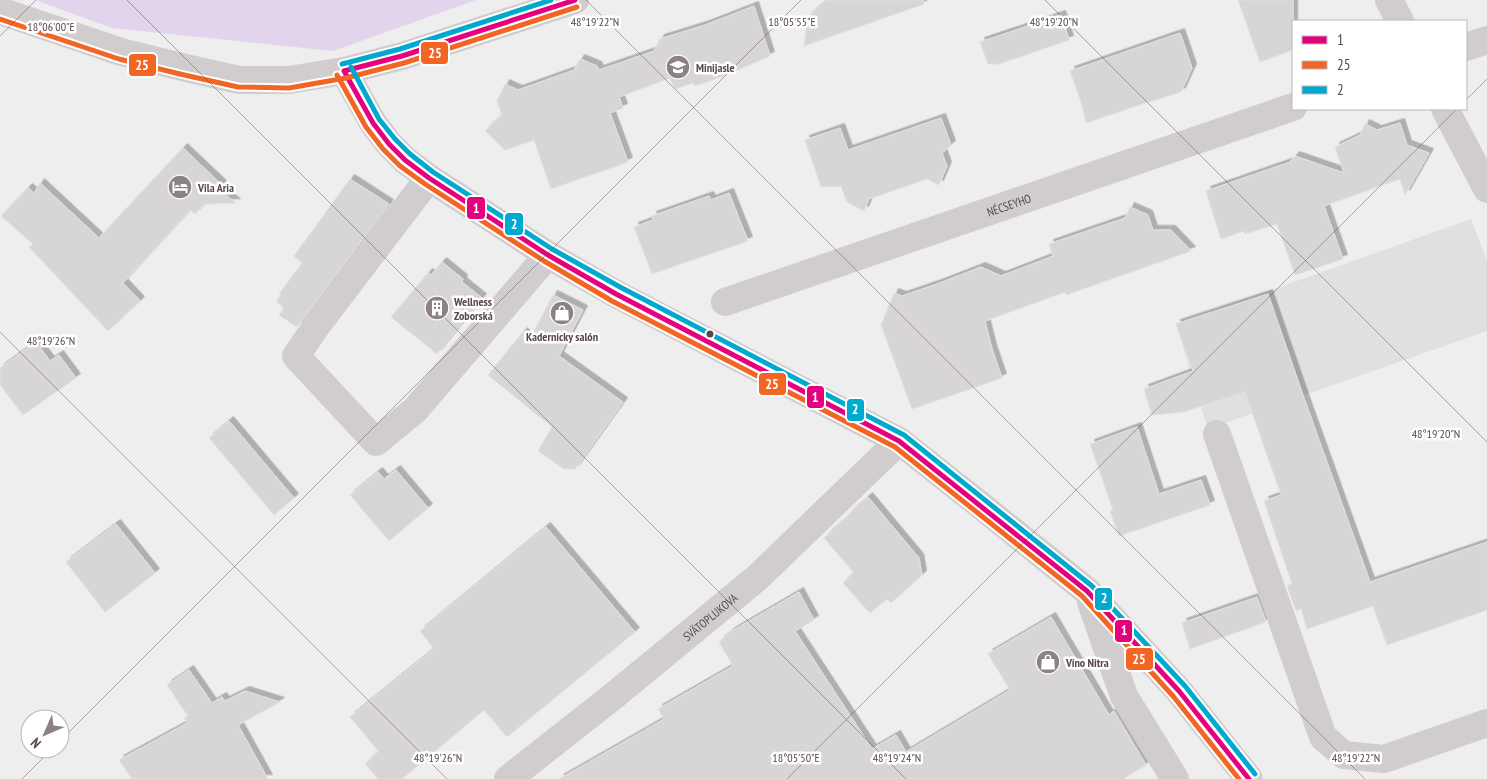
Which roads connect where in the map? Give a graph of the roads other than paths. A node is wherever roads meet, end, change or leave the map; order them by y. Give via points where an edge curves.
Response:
1 (575, 0) edge
2 (1388, 0) edge
3 (0, 11) edge
4 (1399, 20) edge
5 (1487, 40) edge
6 (1467, 47) edge
7 (344, 71) junction
8 (1292, 107) edge
9 (1446, 110) edge
10 (429, 178) junction
11 (1487, 189) edge
12 (548, 255) junction
13 (725, 302) dead end
14 (1217, 434) dead end
15 (899, 441) junction
16 (1087, 591) junction
17 (1487, 724) edge
18 (508, 779) edge
19 (1175, 779) edge
20 (1248, 779) edge

1 - 7 street via 402,56
2 - 4 street
3 - 7 street via 121,52 240,80 289,80
5 - 6 street
7 - 10 street via 373,123 389,144
8 - 13 street, NÉCSEYHO
9 - 11 street
10 - 12 street
10 - 12 street via 296,356 376,442 415,410
12 - 15 street via 616,294
14 - 17 street via 1323,737 1344,755 1384,760
15 - 16 street
15 - 18 street, SVÄTOPLUKOVA via 758,577
16 - 19 street via 1124,696
16 - 20 street via 1179,691

